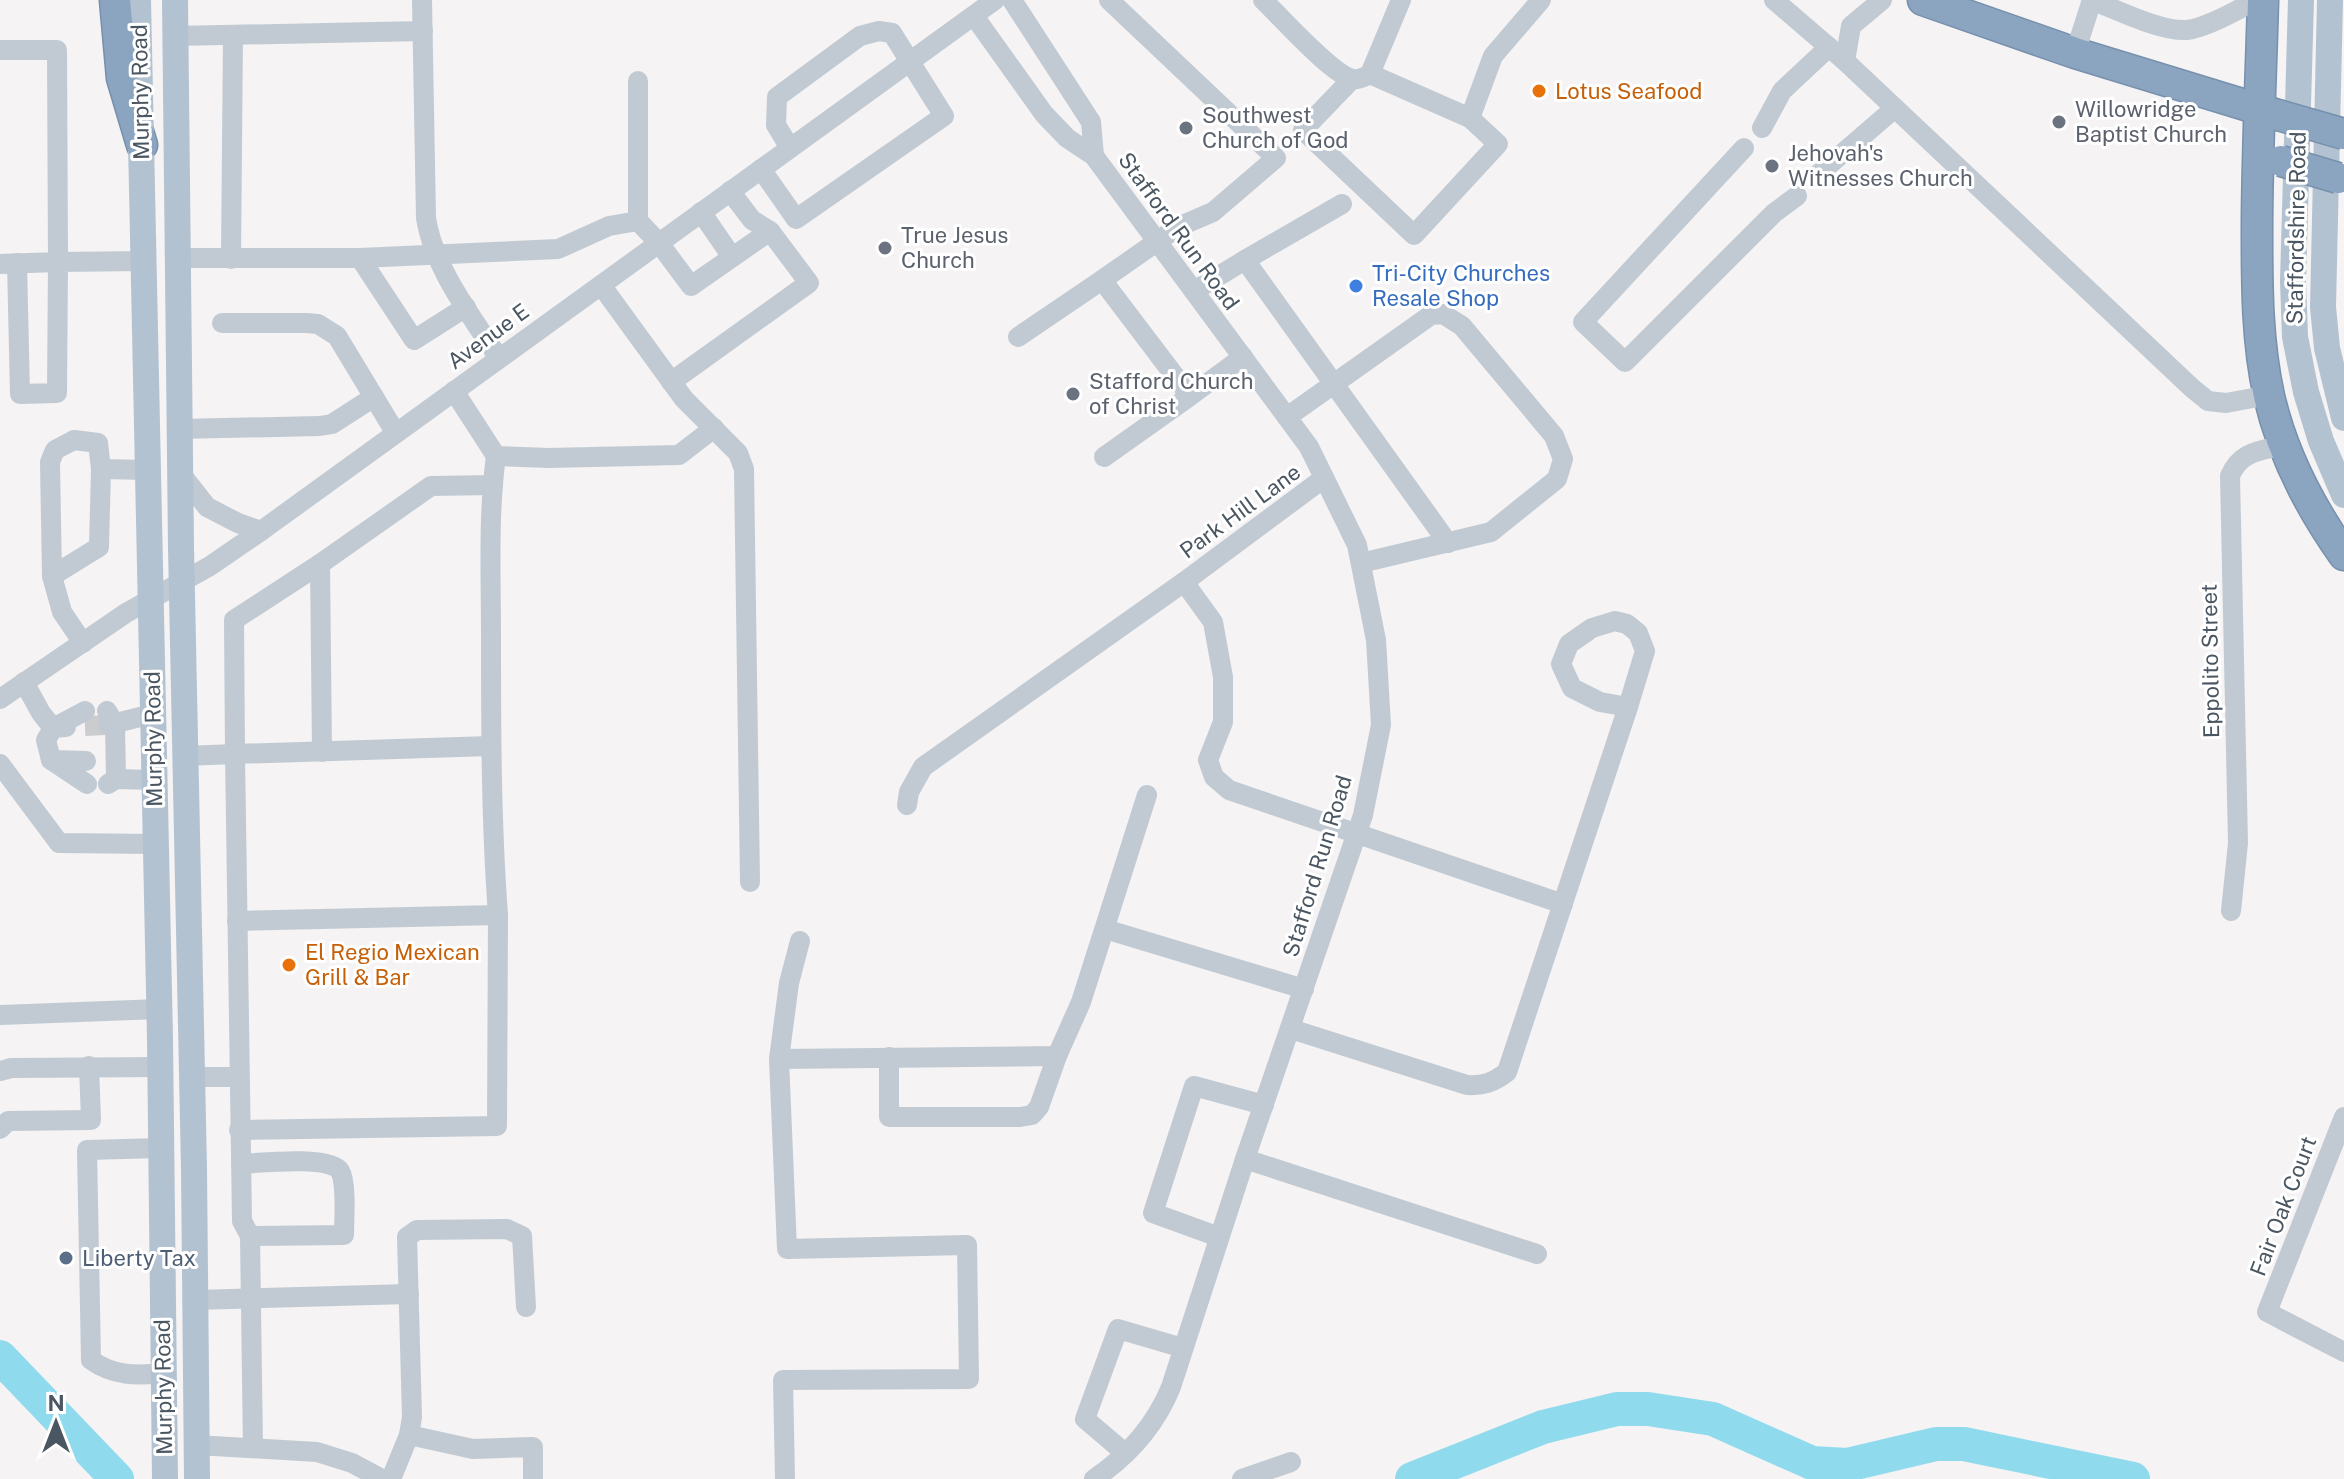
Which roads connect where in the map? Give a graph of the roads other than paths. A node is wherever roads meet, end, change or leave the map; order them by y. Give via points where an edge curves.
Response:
1 (115, 0) edge
2 (138, 0) edge
3 (175, 0) edge
4 (422, 0) edge
5 (995, 0) edge
6 (1012, 0) edge
7 (1109, 0) edge
8 (1263, 0) edge
9 (1401, 0) edge
10 (1774, 0) edge
11 (1882, 0) edge
12 (1923, 0) edge
13 (2091, 0) edge
14 (2255, 0) edge
15 (2263, 0) edge
16 (2301, 0) edge
17 (2330, 0) edge
18 (1538, 1) edge
19 (974, 16) junction
20 (423, 31) junction
21 (233, 35) junction
22 (175, 36) junction
23 (1829, 47) junction
24 (0, 50) edge
25 (2075, 53) junction
26 (1845, 61) junction
27 (910, 62) junction
28 (139, 73) junction
29 (1361, 76) junction
30 (638, 81) dead end
31 (1895, 108) junction
32 (2269, 112) junction
33 (1470, 118) junction
34 (1762, 128) dead end
35 (2344, 134) edge
36 (142, 145) junction
37 (790, 148) junction
38 (1744, 148) dead end
39 (1094, 156) junction
40 (761, 169) junction
41 (2269, 169) junction
42 (1815, 177) dead end
43 (2341, 182) edge
44 (730, 191) junction
45 (1797, 196) dead end
46 (1342, 204) dead end
47 (701, 212) junction
48 (638, 221) junction
49 (770, 231) junction
50 (1158, 242) junction
51 (659, 243) junction
52 (436, 256) junction
53 (732, 257) junction
54 (179, 258) junction
55 (360, 258) junction
56 (231, 259) junction
57 (1245, 260) junction
58 (145, 261) junction
59 (58, 262) junction
60 (9, 263) edge
61 (1102, 280) junction
62 (601, 285) junction
63 (1194, 291) junction
64 (466, 307) junction
65 (222, 323) dead end
66 (1018, 337) dead end
67 (498, 357) junction
68 (1243, 357) junction
69 (671, 382) junction
70 (1334, 383) junction
71 (454, 391) junction
72 (2269, 395) junction
73 (1190, 396) junction
74 (374, 397) junction
75 (1287, 417) junction
76 (2344, 418) edge
77 (714, 428) junction
78 (180, 429) junction
79 (395, 432) junction
80 (2284, 445) junction
81 (496, 456) junction
82 (1104, 457) dead end
83 (101, 469) junction
84 (148, 470) junction
85 (181, 474) junction
86 (1324, 478) junction
87 (493, 485) junction
88 (2344, 495) edge
89 (261, 531) junction
90 (1448, 543) junction
91 (2344, 555) edge
92 (1361, 563) junction
93 (320, 564) junction
94 (52, 576) junction
95 (182, 582) junction
96 (1184, 582) junction
97 (150, 600) junction
98 (83, 643) junction
99 (24, 682) junction
100 (0, 699) edge
101 (1628, 707) junction
102 (152, 714) junction
103 (85, 718) tunnel mouth
104 (53, 728) junction
105 (491, 746) junction
106 (322, 752) junction
107 (235, 754) junction
108 (184, 756) junction
109 (51, 760) junction
110 (86, 761) dead end
111 (0, 764) edge
112 (154, 780) junction
113 (87, 784) dead end
114 (1147, 795) dead end
115 (907, 805) dead end
116 (1357, 831) junction
117 (156, 844) junction
118 (750, 882) dead end
119 (157, 893) junction
120 (1563, 904) junction
121 (2231, 911) dead end
122 (498, 915) junction
123 (237, 921) junction
124 (1105, 929) junction
125 (800, 941) dead end
126 (1304, 989) junction
127 (160, 1009) junction
128 (0, 1015) edge
129 (1291, 1029) junction
130 (1057, 1056) junction
131 (889, 1057) junction
132 (779, 1059) junction
133 (89, 1066) junction
134 (161, 1067) junction
135 (0, 1071) edge
136 (191, 1077) junction
137 (239, 1077) junction
138 (1264, 1105) junction
139 (2344, 1117) edge
140 (0, 1129) edge
141 (239, 1130) junction
142 (161, 1148) junction
143 (1245, 1159) junction
144 (241, 1164) junction
145 (250, 1236) junction
146 (1219, 1237) junction
147 (1537, 1254) dead end
148 (162, 1273) junction
149 (195, 1290) junction
150 (409, 1294) junction
151 (250, 1299) junction
152 (526, 1307) dead end
153 (1183, 1348) junction
154 (2344, 1352) edge
155 (163, 1373) junction
156 (409, 1435) junction
157 (196, 1445) junction
158 (253, 1448) junction
159 (1125, 1453) junction
160 (1291, 1462) dead end
161 (1103, 1477) edge
162 (165, 1479) edge
163 (197, 1479) edge
164 (382, 1479) edge
165 (391, 1479) edge
166 (533, 1479) edge
167 (785, 1479) edge
168 (1242, 1479) edge

1 - 36 highway via 122,78
2 - 28 main road, Murphy Road
3 - 22 main road, Murphy Road
4 - 20 street
5 - 19 street, Avenue E
6 - 39 street, Stafford Run Road via 1091,122
7 - 50 street via 1276,158 1213,212
8 - 29 street via 1335,70
9 - 29 street
10 - 23 street
11 - 26 street via 1851,26
12 - 25 highway
13 - 14 street via 2187,30
13 - 25 street
15 - 32 highway
16 - 88 main road, Staffordshire Road via 2295,337 2321,441
17 - 76 main road, Staffordshire Road via 2323,307
18 - 33 street via 1493,56
19 - 27 street, Avenue E
19 - 39 street, Stafford Run Road via 1044,114
20 - 21 street
20 - 52 street via 426,218
21 - 22 street
21 - 56 street
22 - 54 main road, Murphy Road
23 - 26 street
23 - 34 street via 1782,91
24 - 59 street via 57,50
25 - 32 highway
26 - 31 street
27 - 37 street, Avenue E
27 - 37 street via 892,33 860,36 777,97 776,125
27 - 40 street via 944,116 796,219
28 - 36 main road, Murphy Road
28 - 54 main road via 156,110 159,235
29 - 33 street
29 - 33 street via 1303,130 1414,235 1498,144
30 - 48 street
31 - 42 street
31 - 72 street via 2208,401
32 - 35 highway, bridge
32 - 41 highway
36 - 58 main road, Murphy Road
37 - 40 street, Avenue E
38 - 45 street via 1583,322 1625,362
39 - 50 street, Stafford Run Road
40 - 44 street, Avenue E
41 - 43 highway, bridge
41 - 72 highway via 2257,308
44 - 47 street, Avenue E
44 - 49 street via 752,220
46 - 57 street
47 - 51 street, Avenue E
47 - 53 street
48 - 51 street
48 - 52 street via 609,226 558,249
49 - 53 street
49 - 69 street via 809,283
50 - 61 street
50 - 63 street, Stafford Run Road
51 - 53 street via 691,286
51 - 62 street, Avenue E
52 - 55 street
52 - 64 street
54 - 56 street
54 - 78 main road, Murphy Road
55 - 56 street
55 - 64 street via 414,340
57 - 63 street
57 - 70 street
58 - 59 street
58 - 84 main road, Murphy Road
59 - 60 street
59 - 60 street via 57,393 20,394
61 - 66 street
61 - 73 street
62 - 67 street, Avenue E
62 - 69 street
63 - 68 street, Stafford Run Road
64 - 67 street
65 - 74 street via 318,324 337,336
67 - 71 street, Avenue E
68 - 73 street
68 - 75 street, Stafford Run Road
69 - 77 street
70 - 75 street
70 - 90 street
70 - 90 street via 1431,315 1443,314 1462,326 1554,436 1563,459 1557,479 1491,532
71 - 79 street, Avenue E
71 - 81 street
72 - 80 highway
73 - 82 street
74 - 78 street via 320,426
74 - 79 street
75 - 86 street, Stafford Run Road
77 - 81 street via 679,455
77 - 118 street via 738,453 744,469
78 - 85 main road, Murphy Road
79 - 89 street, Avenue E
80 - 91 highway
80 - 121 street, Eppolito Street via 2248,454 2235,463 2230,476 2238,843
81 - 87 street
83 - 84 street
83 - 94 street via 99,547
83 - 94 street via 98,443 74,440 55,450 50,462
84 - 97 main road, Murphy Road
85 - 89 street via 207,507
85 - 95 main road, Murphy Road
86 - 92 street, Stafford Run Road
86 - 96 street, Park Hill Lane
87 - 93 street via 431,486
87 - 105 street
89 - 95 street, Avenue E
90 - 92 street
92 - 116 street, Stafford Run Road via 1376,640 1381,725
93 - 106 street
93 - 107 street via 234,620
94 - 98 street via 62,612
95 - 97 street, Avenue E
95 - 108 main road, Murphy Road
96 - 115 street, Park Hill Lane via 923,767
96 - 116 street via 1213,622 1223,677 1223,722 1208,760 1214,777 1229,790
97 - 98 street, Avenue E
97 - 102 main road, Murphy Road
98 - 99 street, Avenue E
99 - 100 street, Avenue E
99 - 104 street
101 - 101 street via 1645,651 1638,633 1615,621 1592,628 1569,644 1561,664 1572,688 1600,702
101 - 120 street
102 - 112 main road, Murphy Road
102 - 112 street via 110,720 112,771
103 - 104 street
104 - 109 street via 46,740
105 - 106 street
105 - 122 street
106 - 107 street
107 - 108 street
107 - 123 street
108 - 136 main road, Murphy Road
109 - 110 street
109 - 113 street
111 - 117 street via 59,843
112 - 117 main road, Murphy Road
114 - 124 street
116 - 120 street
116 - 126 street, Stafford Run Road
117 - 119 main road, Murphy Road
119 - 127 main road, Murphy Road
119 - 136 main road via 170,920 172,1054 179,1069
120 - 129 street via 1507,1072 1495,1081 1467,1085
122 - 123 street
122 - 141 street via 497,1126
123 - 137 street
124 - 126 street
124 - 130 street
125 - 132 street
126 - 129 street, Stafford Run Road
127 - 128 street
127 - 134 main road, Murphy Road
129 - 138 street, Stafford Run Road
130 - 131 street
130 - 131 street via 1039,1107 1020,1117 889,1117
131 - 132 street
132 - 167 street via 787,1249 967,1245 969,1379 783,1380
133 - 134 street
133 - 135 street
133 - 140 street via 91,1120 8,1121
134 - 142 main road, Murphy Road
136 - 137 street
136 - 149 main road, Murphy Road
137 - 141 street
138 - 143 street, Stafford Run Road
138 - 146 street via 1194,1086 1153,1213
139 - 154 street, Fair Oak Court via 2267,1312
141 - 144 street
142 - 148 main road, Murphy Road
142 - 149 main road via 176,1166 180,1249
142 - 155 street via 87,1150 91,1360 137,1376
143 - 146 street, Stafford Run Road
143 - 147 street
144 - 145 street via 242,1221
144 - 145 street via 332,1164 343,1183 344,1235
145 - 151 street
146 - 153 street, Stafford Run Road
148 - 155 main road, Murphy Road
148 - 157 main road via 178,1316 180,1430
149 - 151 street
149 - 157 main road, Murphy Road
150 - 151 street
150 - 152 street via 407,1237 417,1230 507,1229 522,1236
150 - 156 street
151 - 158 street
153 - 159 street, Stafford Run Road via 1162,1409
153 - 159 street via 1118,1329 1085,1419
155 - 162 main road, Murphy Road
156 - 165 street
156 - 166 street via 473,1449 533,1447
157 - 158 street
157 - 163 main road, Murphy Road
158 - 164 street via 326,1455
159 - 161 street, Stafford Run Road
160 - 168 street

